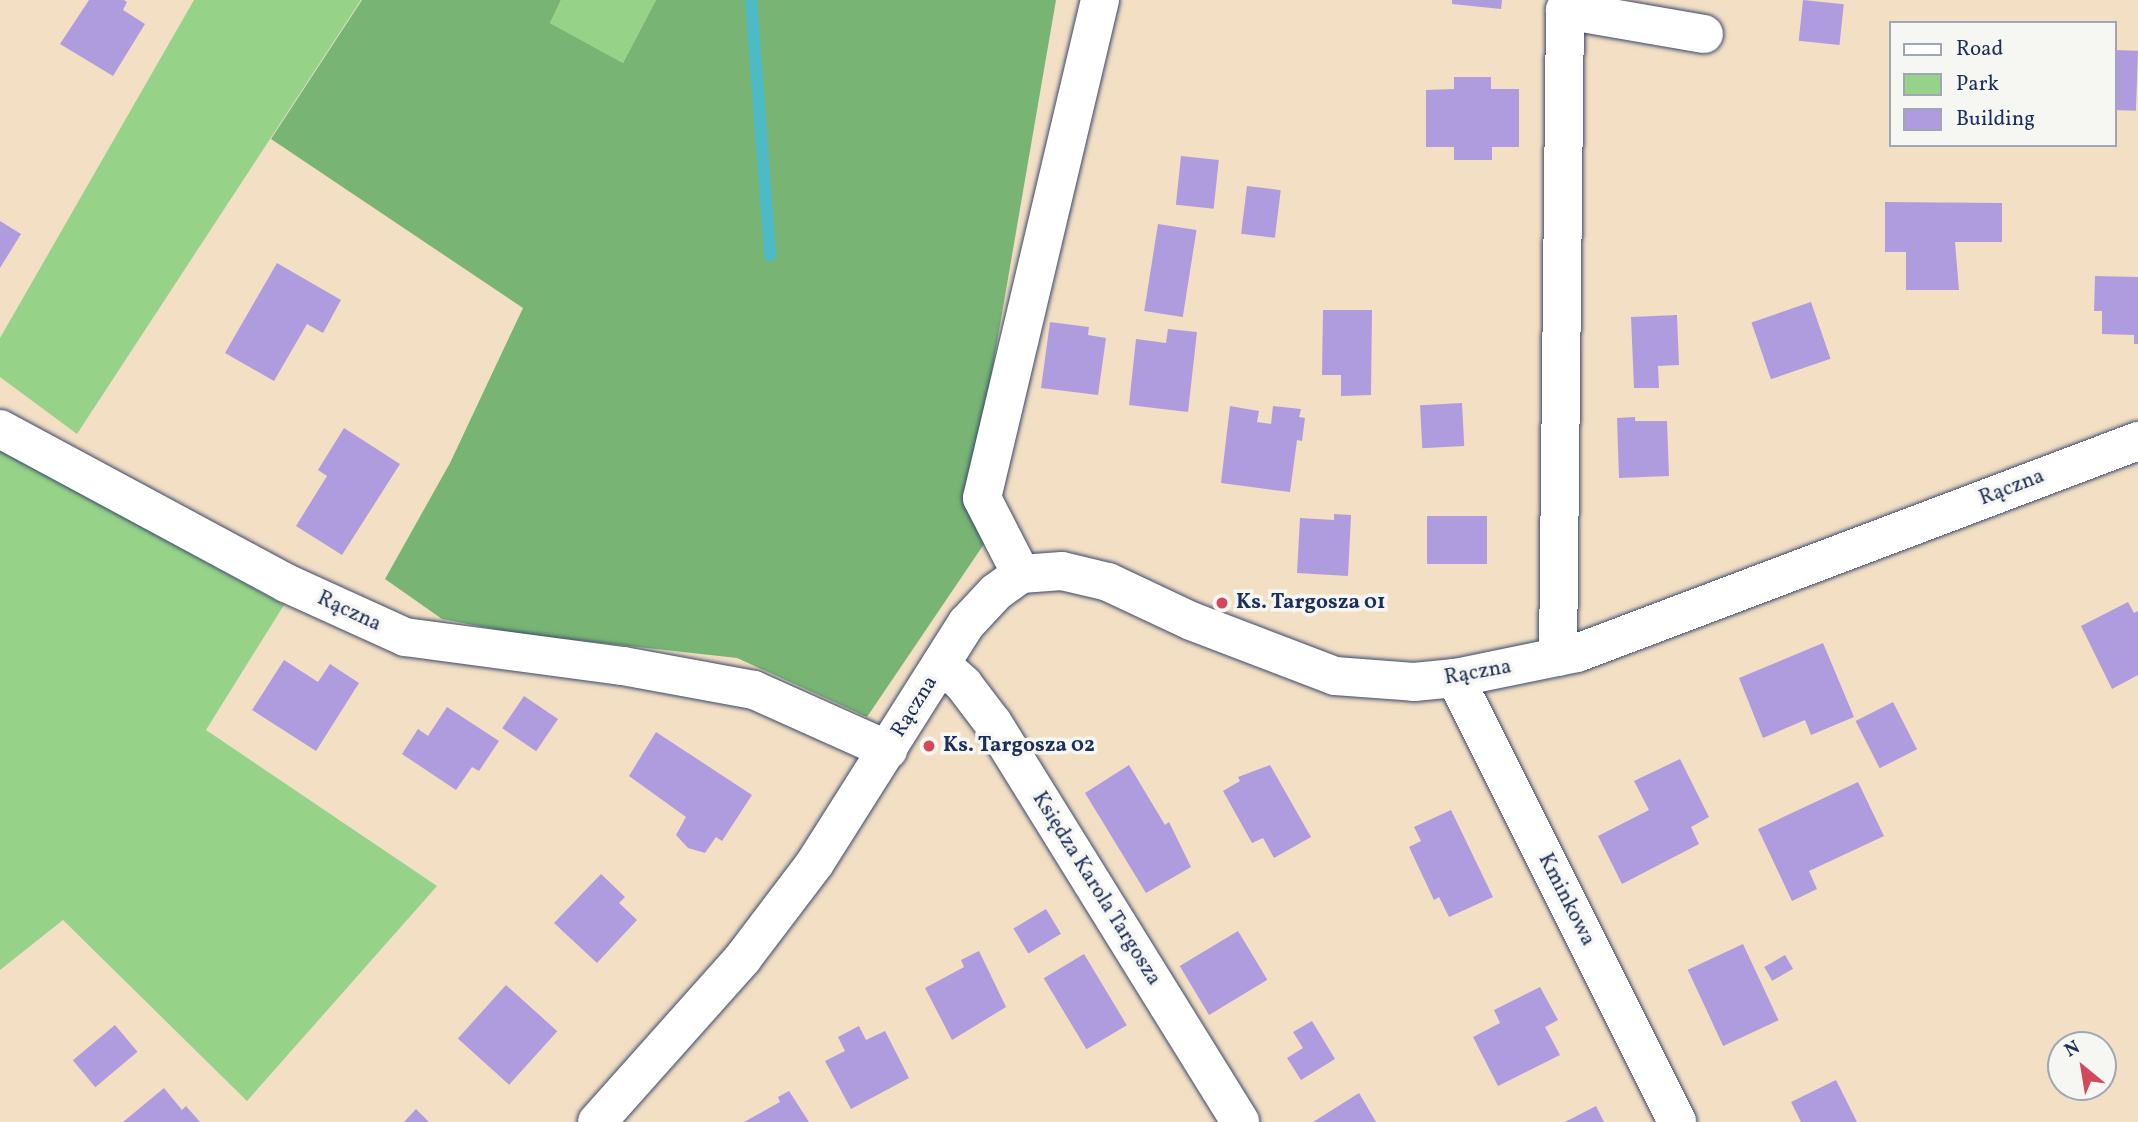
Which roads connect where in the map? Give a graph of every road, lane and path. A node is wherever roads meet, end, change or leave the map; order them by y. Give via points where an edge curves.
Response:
1 (1100, 0) edge
2 (1704, 34) dead end
3 (0, 429) edge
4 (2138, 441) edge
5 (1021, 574) junction
6 (1558, 657) junction
7 (941, 664) junction
8 (1455, 678) junction
9 (888, 750) junction
10 (597, 1122) edge
11 (1240, 1122) edge
12 (1677, 1122) edge

1 - 5 street via 982,498
2 - 6 street via 1565,10
3 - 9 street, Rączna via 286,583 405,637 622,666 754,690
4 - 6 street, Rączna
5 - 7 street, Rączna via 981,606
5 - 8 street, Rączna via 1062,570 1108,582 1191,621 1335,676 1401,682
6 - 8 street, Rączna
7 - 9 street, Rączna
7 - 11 street, Księdza Karola Targosza via 993,723
8 - 12 street, Kminkowa
9 - 10 street, Rączna via 815,863 743,958

